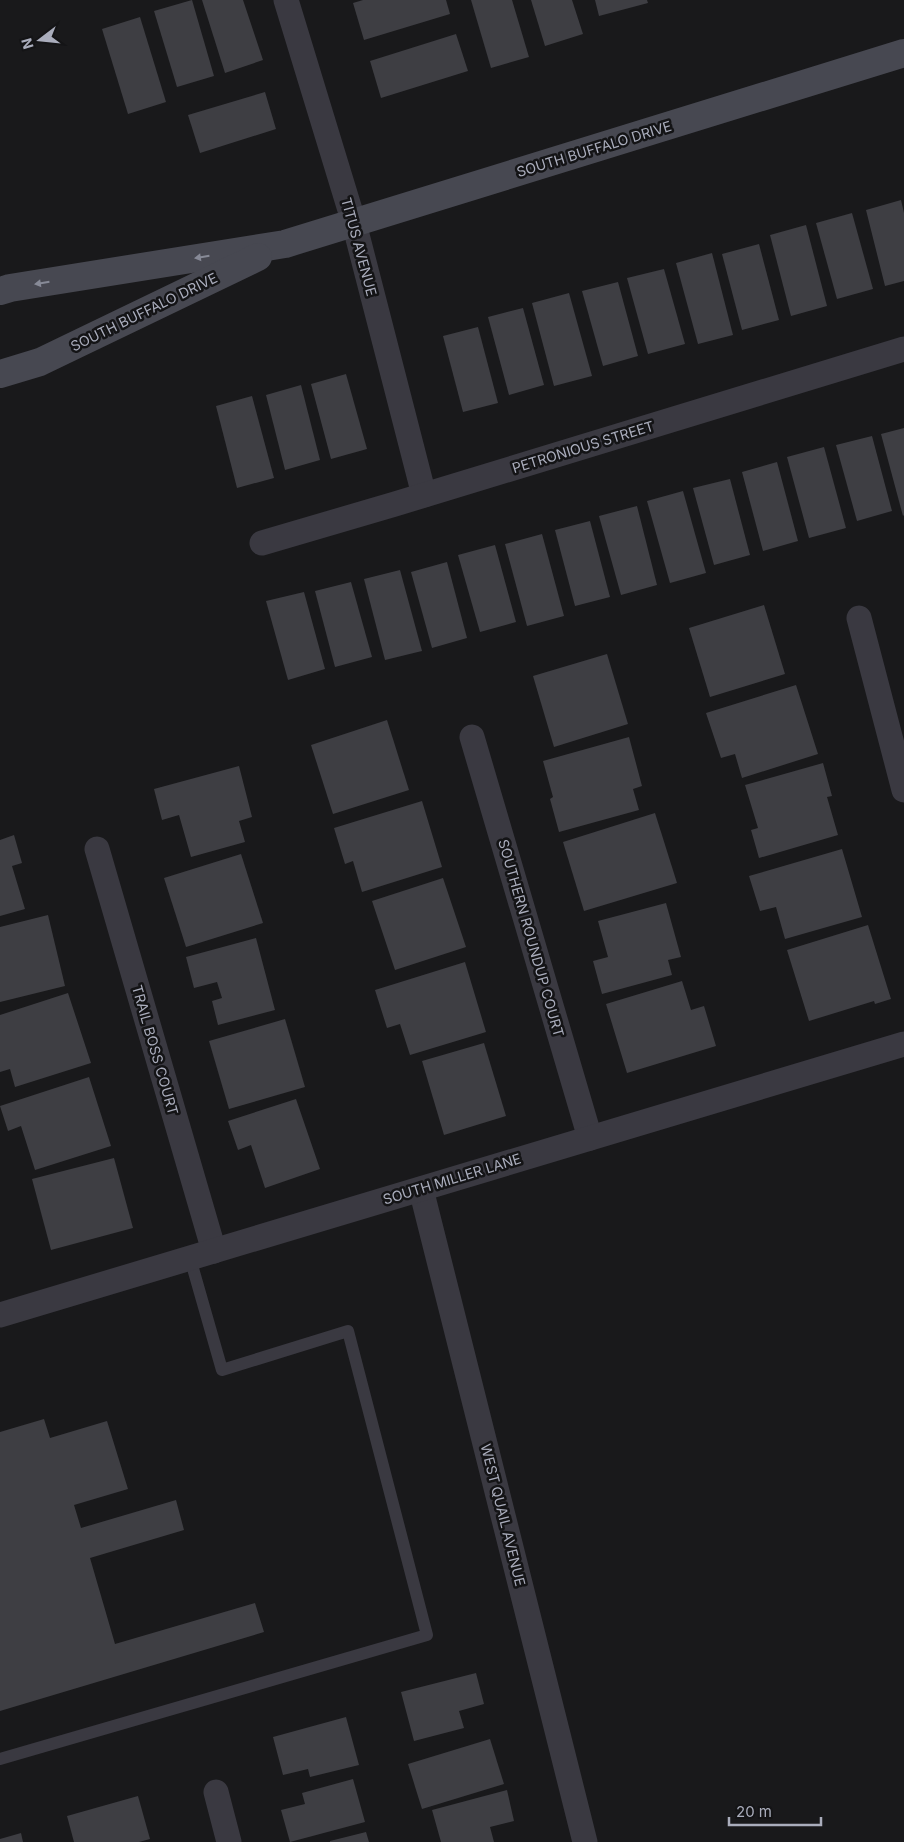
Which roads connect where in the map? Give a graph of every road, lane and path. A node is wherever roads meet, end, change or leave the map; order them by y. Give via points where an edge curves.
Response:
1 (286, 0) edge
2 (904, 54) edge
3 (354, 223) junction
4 (285, 244) junction
5 (0, 291) edge
6 (904, 349) edge
7 (0, 374) edge
8 (424, 496) junction
9 (262, 542) dead end
10 (859, 618) dead end
11 (472, 737) dead end
12 (904, 790) edge
13 (97, 849) dead end
14 (904, 1044) edge
15 (590, 1138) junction
16 (420, 1189) junction
17 (214, 1250) junction
18 (190, 1258) junction
19 (0, 1315) edge
20 (0, 1759) edge
21 (216, 1792) dead end
22 (229, 1842) edge
23 (585, 1842) edge

1 - 3 street, TITUS AVENUE
2 - 3 main road, SOUTH BUFFALO DRIVE
3 - 4 main road, SOUTH BUFFALO DRIVE
3 - 8 street, TITUS AVENUE
4 -> 5 main road, SOUTH BUFFALO DRIVE
4 - 7 main road, SOUTH BUFFALO DRIVE via 40,362
6 - 8 street, PETRONIOUS STREET
8 - 9 street, PETRONIOUS STREET
10 - 12 street
11 - 15 street, SOUTHERN ROUNDUP COURT
13 - 17 street, TRAIL BOSS COURT
14 - 15 street, SOUTH MILLER LANE
15 - 16 street, SOUTH MILLER LANE
16 - 17 street, SOUTH MILLER LANE
16 - 23 street, WEST QUAIL AVENUE
17 - 18 street, SOUTH MILLER LANE
18 - 19 street, SOUTH MILLER LANE
18 - 20 lane via 222,1370 348,1331 426,1635
21 - 22 street

